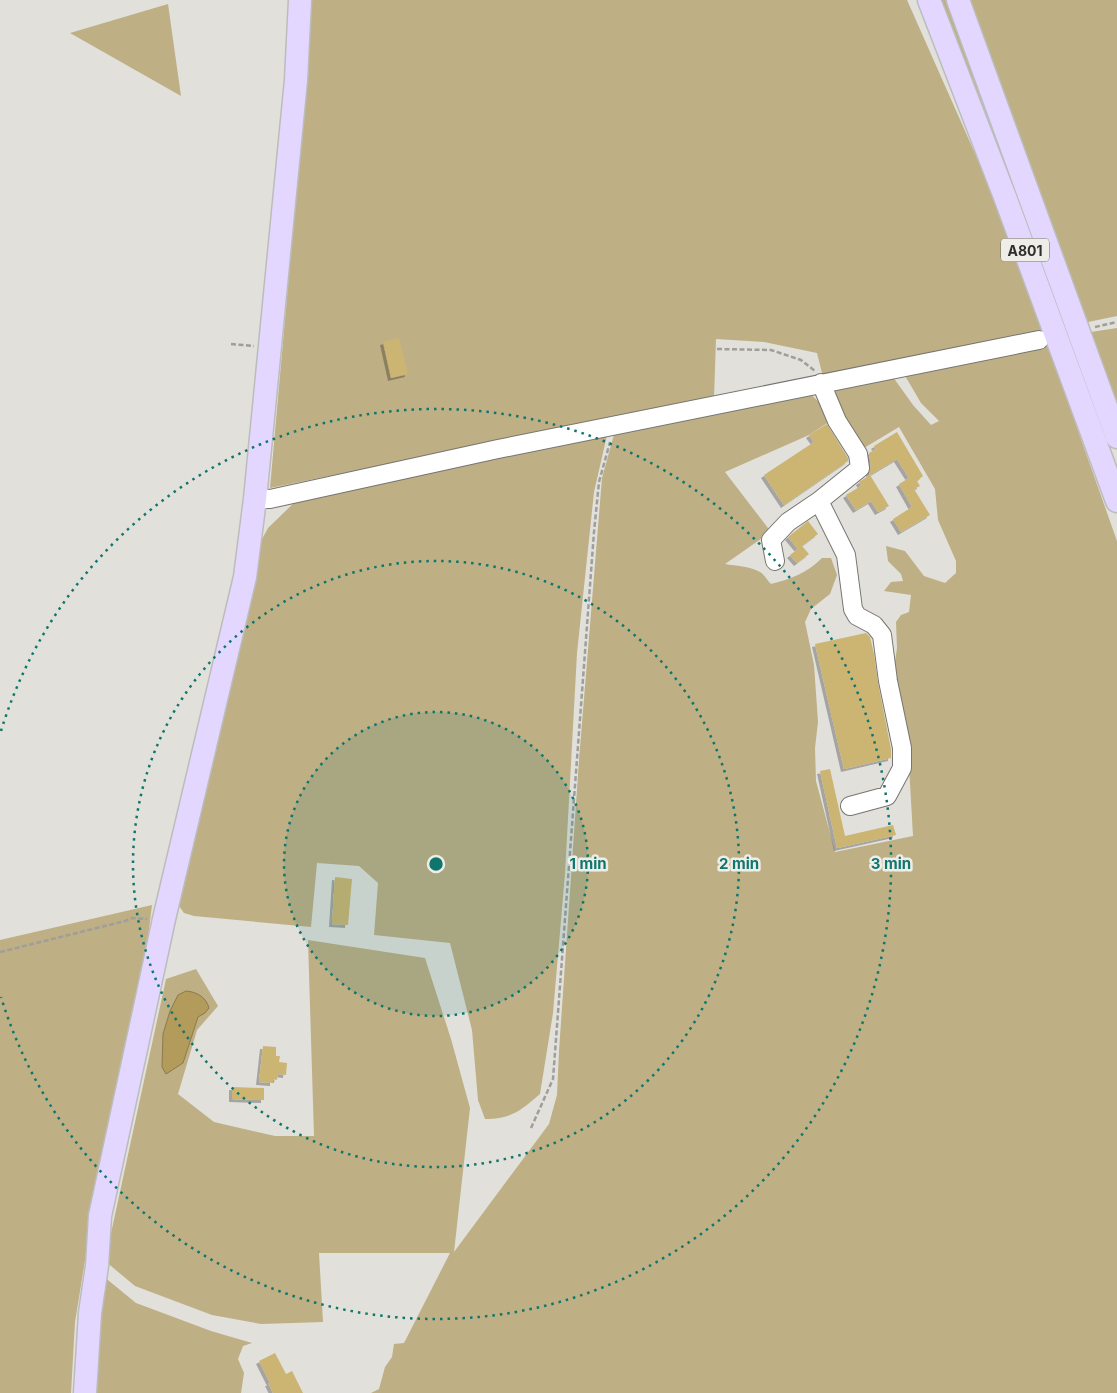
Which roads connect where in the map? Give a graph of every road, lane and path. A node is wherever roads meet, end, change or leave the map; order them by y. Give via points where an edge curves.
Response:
1 (300, 0) edge
2 (929, 0) edge
3 (958, 0) edge
4 (1117, 322) edge
5 (1095, 327) dead end
6 (1039, 340) dead end
7 (231, 344) dead end
8 (717, 349) dead end
9 (269, 350) junction
10 (821, 383) junction
11 (611, 426) junction
12 (1117, 437) edge
13 (255, 499) junction
14 (818, 501) junction
15 (1117, 501) edge
16 (775, 561) dead end
17 (850, 806) dead end
18 (164, 920) junction
19 (0, 952) edge
20 (531, 1128) dead end
21 (85, 1393) edge

1 - 9 main road via 296,80
2 - 15 main road, A801
3 - 12 main road, A801
4 - 5 path
6 - 10 lane
7 - 9 path
8 - 10 path via 771,350 801,360 816,372
9 - 13 main road
10 - 11 lane
10 - 14 lane via 837,421 858,454 860,468
11 - 13 lane via 270,499
11 - 20 path via 611,438 599,482 594,532 552,1079
13 - 18 main road via 245,577
14 - 16 lane via 788,522 771,540
14 - 17 lane via 846,555 853,609 857,616 874,625 882,635 902,748 902,768 887,796
18 - 19 path via 132,918
18 - 21 main road via 100,1216

